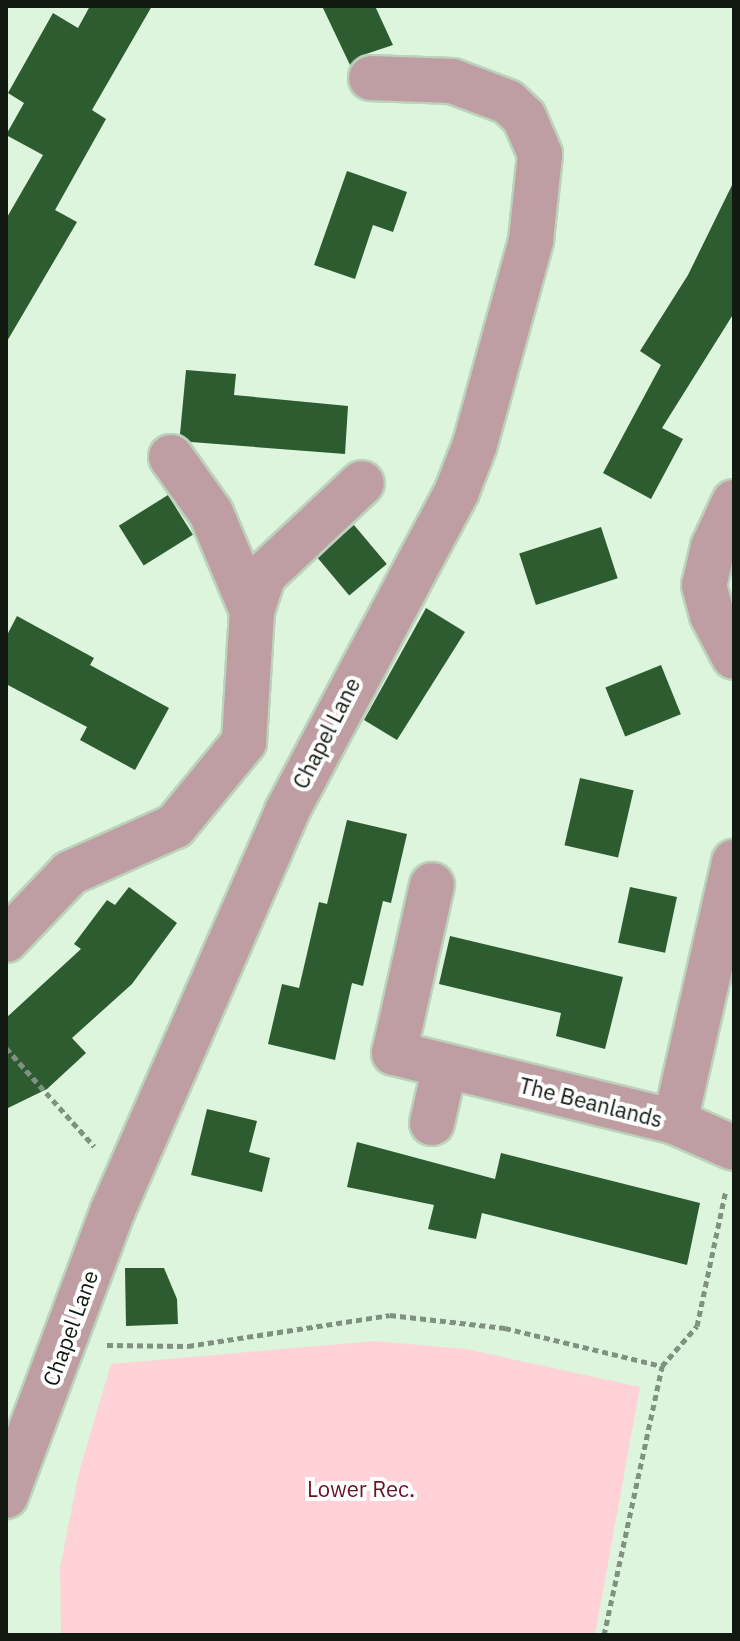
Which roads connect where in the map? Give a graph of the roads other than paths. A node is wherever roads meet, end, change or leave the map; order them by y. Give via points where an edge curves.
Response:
1 (371, 78) dead end
2 (171, 457) dead end
3 (362, 483) dead end
4 (734, 502) edge
5 (252, 611) junction
6 (734, 657) edge
7 (734, 862) edge
8 (432, 885) dead end
9 (6, 940) edge
10 (445, 1066) junction
11 (675, 1122) junction
12 (432, 1123) dead end
13 (731, 1164) edge
14 (6, 1496) edge

1 - 14 street, Chapel Lane via 452,81 508,102 524,117 540,154 531,240 457,491 287,811 113,1210
2 - 5 street via 211,513
3 - 5 street via 264,575
4 - 6 street via 705,570 707,600
5 - 9 street via 244,742 175,826 70,873
7 - 11 street
8 - 10 street, The Beanlands via 394,1053
10 - 11 street, The Beanlands
10 - 12 street
11 - 13 street, The Beanlands

